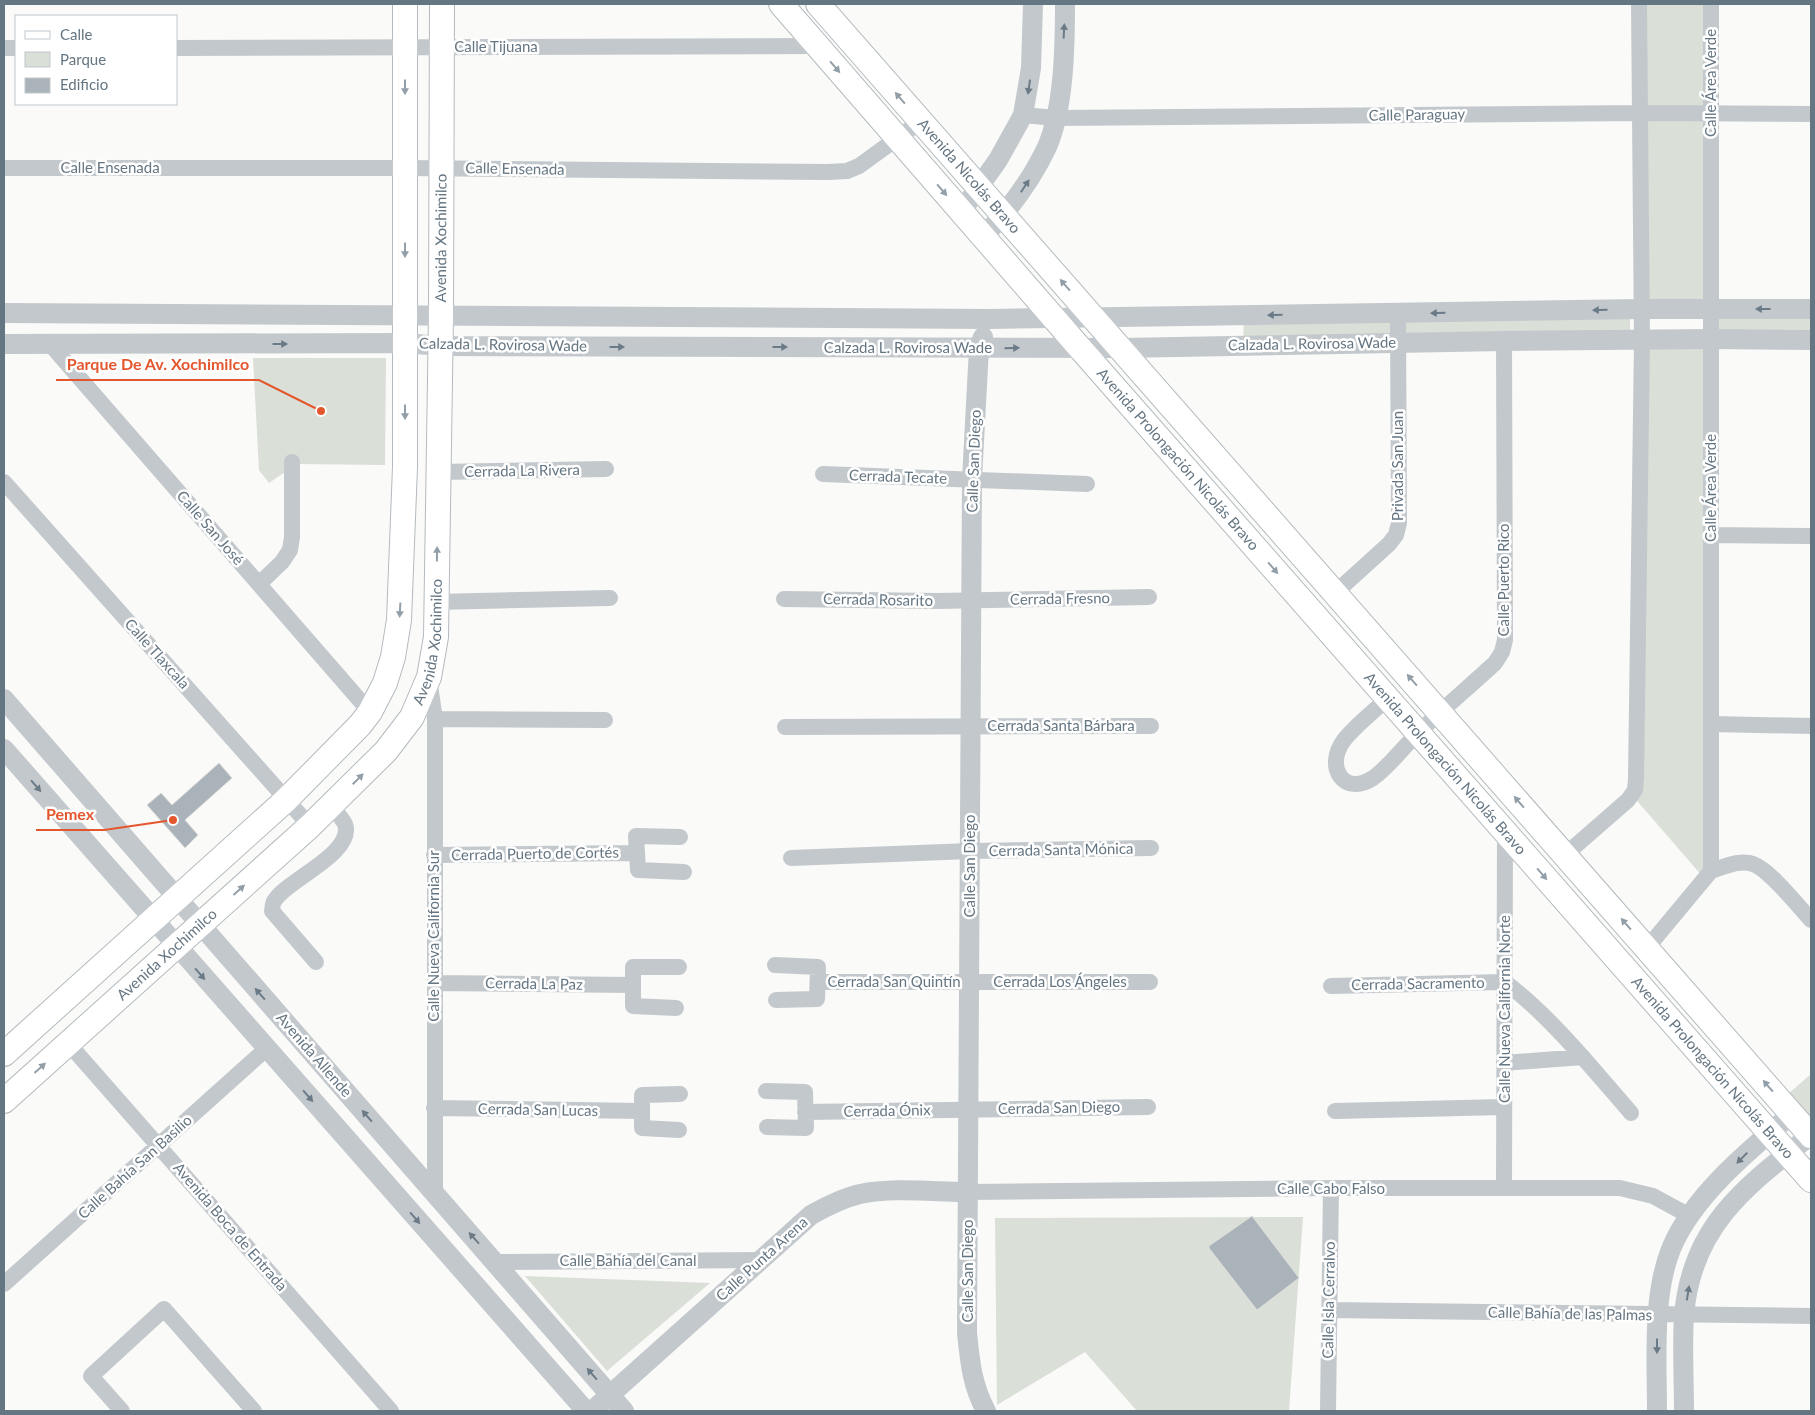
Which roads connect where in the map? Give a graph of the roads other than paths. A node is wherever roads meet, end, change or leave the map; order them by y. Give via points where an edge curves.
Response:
1 (405, 4) edge
2 (442, 4) edge
3 (780, 4) edge
4 (818, 4) edge
5 (1033, 4) edge
6 (1065, 4) edge
7 (1639, 4) edge
8 (1711, 4) edge
9 (816, 46) junction
10 (405, 47) junction
11 (442, 47) junction
12 (178, 48) edge
13 (1640, 112) junction
14 (1711, 113) junction
15 (1811, 114) edge
16 (1023, 116) junction
17 (1056, 118) junction
18 (921, 121) junction
19 (898, 139) junction
20 (4, 168) edge
21 (405, 168) junction
22 (441, 169) junction
23 (980, 188) junction
24 (961, 212) junction
25 (1004, 215) junction
26 (983, 237) junction
27 (1711, 309) junction
28 (1811, 309) edge
29 (1642, 310) junction
30 (4, 313) edge
31 (1398, 314) junction
32 (405, 315) junction
33 (441, 315) junction
34 (1053, 318) junction
35 (990, 319) junction
36 (1095, 319) junction
37 (1711, 339) junction
38 (1642, 340) junction
39 (1811, 340) edge
40 (1504, 341) junction
41 (1398, 342) junction
42 (405, 343) junction
43 (4, 344) edge
44 (50, 344) junction
45 (440, 346) junction
46 (1079, 347) junction
47 (979, 348) junction
48 (1121, 348) junction
49 (292, 462) dead end
50 (606, 469) dead end
51 (438, 472) junction
52 (823, 474) dead end
53 (972, 480) junction
54 (4, 482) edge
55 (1087, 484) dead end
56 (1711, 535) junction
57 (1811, 536) edge
58 (259, 584) junction
59 (1335, 593) junction
60 (1149, 597) dead end
61 (610, 598) dead end
62 (784, 599) dead end
63 (972, 600) junction
64 (436, 602) junction
65 (429, 677) junction
66 (1388, 698) junction
67 (4, 699) edge
68 (370, 712) junction
69 (1440, 712) junction
70 (435, 719) junction
71 (605, 720) dead end
72 (1711, 724) junction
73 (785, 726) dead end
74 (971, 726) junction
75 (1151, 726) dead end
76 (1811, 726) edge
77 (1418, 732) junction
78 (4, 749) edge
79 (286, 800) junction
80 (331, 805) junction
81 (310, 826) junction
82 (1505, 831) junction
83 (680, 837) dead end
84 (1151, 848) dead end
85 (970, 851) junction
86 (637, 853) junction
87 (434, 855) junction
88 (1565, 855) junction
89 (791, 858) dead end
90 (1711, 871) junction
91 (684, 872) dead end
92 (177, 899) junction
93 (153, 920) junction
94 (1811, 920) edge
95 (200, 925) junction
96 (176, 947) junction
97 (1646, 948) junction
98 (316, 962) dead end
99 (775, 965) dead end
100 (679, 968) dead end
101 (818, 974) junction
102 (970, 982) junction
103 (1150, 982) dead end
104 (1505, 982) junction
105 (434, 983) junction
106 (633, 986) junction
107 (1331, 986) dead end
108 (776, 1000) dead end
109 (676, 1008) dead end
110 (68, 1043) junction
111 (266, 1049) junction
112 (4, 1054) edge
113 (1583, 1058) junction
114 (1504, 1063) junction
115 (766, 1092) dead end
116 (680, 1094) dead end
117 (4, 1101) edge
118 (1148, 1107) dead end
119 (1504, 1107) junction
120 (434, 1108) junction
121 (969, 1110) junction
122 (642, 1111) junction
123 (1335, 1111) dead end
124 (805, 1112) junction
125 (1631, 1114) dead end
126 (1792, 1114) junction
127 (767, 1128) dead end
128 (679, 1130) dead end
129 (1769, 1133) junction
130 (1811, 1136) edge
131 (158, 1146) junction
132 (1788, 1154) junction
133 (1811, 1180) edge
134 (1331, 1188) junction
135 (1504, 1188) junction
136 (968, 1192) junction
137 (435, 1195) junction
138 (1688, 1215) junction
139 (761, 1260) junction
140 (495, 1262) junction
141 (4, 1284) edge
142 (1329, 1310) junction
143 (1657, 1315) junction
144 (1684, 1316) junction
145 (1811, 1316) edge
146 (610, 1395) junction
147 (122, 1411) edge
148 (254, 1411) edge
149 (391, 1411) edge
150 (586, 1411) edge
151 (592, 1411) edge
152 (624, 1411) edge
153 (986, 1411) edge
154 (1328, 1411) edge
155 (1657, 1411) edge
156 (1684, 1411) edge

1 - 10 main road, Avenida Xochimilco
2 - 11 main road, Avenida Xochimilco
3 - 9 main road, Avenida Nicolás Bravo
18 -> 4 main road, Avenida Nicolás Bravo
5 -> 16 street via 1031,68
17 -> 6 street via 1062,74
7 - 13 street
8 - 14 street, Calle Área Verde
9 - 11 street, Calle Tijuana
9 -> 19 main road, Avenida Nicolás Bravo
10 - 11 street, Calle Tijuana
10 - 12 street, Calle Tijuana
10 -> 21 main road, Avenida Xochimilco
11 - 22 main road, Avenida Xochimilco
13 - 14 street, Calle Paraguay
13 - 17 street, Calle Paraguay
13 - 29 street
14 - 15 street, Calle Paraguay
14 - 27 street, Calle Área Verde
16 - 17 street, Calle Paraguay
16 - 23 street
25 -> 17 street via 1026,186 1047,146
18 - 19 street, Calle Ensenada
18 - 23 main road, Avenida Nicolás Bravo
19 - 22 street, Calle Ensenada via 847,171
19 -> 24 main road, Avenida Nicolás Bravo
20 - 21 street, Calle Ensenada
21 - 22 street, Calle Ensenada
21 -> 32 main road, Avenida Xochimilco
22 - 33 main road, Avenida Xochimilco
23 - 24 street
23 - 25 main road, Avenida Nicolás Bravo
24 - 26 main road, Avenida Nicolás Bravo
25 - 26 street
36 -> 25 main road, Avenida Nicolás Bravo
26 - 34 main road, Avenida Nicolás Bravo
28 -> 27 street, Calzada L. Rovirosa Wade
27 - 29 street, Calzada L. Rovirosa Wade
27 - 37 street, Calle Área Verde
29 -> 31 street, Calzada L. Rovirosa Wade
29 - 38 street
30 - 32 street, Calzada L. Rovirosa Wade
31 -> 36 street, Calzada L. Rovirosa Wade
31 - 41 street, Privada San Juan
32 - 33 street, Calzada L. Rovirosa Wade
32 - 42 main road, Avenida Xochimilco
33 - 35 street, Calzada L. Rovirosa Wade
33 - 45 main road, Avenida Xochimilco
34 - 35 street, Calzada L. Rovirosa Wade
34 - 36 street, Calzada L. Rovirosa Wade
34 - 46 main road, Avenida Nicolás Bravo
35 - 47 street, Calle San Diego
36 - 48 main road, Avenida Nicolás Bravo
37 - 38 street, Calzada L. Rovirosa Wade
37 - 39 street, Calzada L. Rovirosa Wade
37 - 56 street, Calle Área Verde
38 - 40 street, Calzada L. Rovirosa Wade
38 - 88 street via 1635,790 1628,800
40 - 41 street, Calzada L. Rovirosa Wade
40 - 69 street, Calle Puerto Rico via 1505,640 1495,663
41 - 48 street, Calzada L. Rovirosa Wade
41 - 59 street, Privada San Juan via 1399,523 1396,535
44 -> 42 street, Calzada L. Rovirosa Wade
42 - 45 street, Calzada L. Rovirosa Wade
42 -> 68 main road, Avenida Xochimilco via 405,467 399,620 393,657
43 - 44 street, Calzada L. Rovirosa Wade
44 - 58 street, Calle San José
45 -> 47 street, Calzada L. Rovirosa Wade
45 - 51 main road, Avenida Xochimilco
47 -> 46 street, Calzada L. Rovirosa Wade
46 - 48 street, Calzada L. Rovirosa Wade
46 -> 66 main road, Avenida Prolongación Nicolás Bravo
47 - 53 street, Calle San Diego
48 - 59 main road, Avenida Prolongación Nicolás Bravo
49 - 58 street via 290,550
50 - 51 street, Cerrada La Rivera
64 -> 51 main road, Avenida Xochimilco
52 - 53 street, Cerrada Tecate
53 - 55 street, Cerrada Tecate
53 - 63 street, Calle San Diego
54 - 79 street, Calle Tlaxcala
56 - 57 street
56 - 72 street, Calle Área Verde
58 - 68 street, Calle San José
69 -> 59 main road, Avenida Prolongación Nicolás Bravo
60 - 63 street, Cerrada Fresno
61 - 64 street
62 - 63 street, Cerrada Rosarito
63 - 74 street, Calle San Diego
64 - 65 main road, Avenida Xochimilco via 436,637
65 - 70 street, Calle Nueva California Sur
80 -> 65 main road, Avenida Xochimilco via 386,751 412,717
66 - 77 main road, Avenida Prolongación Nicolás Bravo
66 - 77 street, Calle Puerto Rico via 1344,740 1334,763 1337,773 1345,781 1356,784 1367,781
67 - 92 street, Avenida Allende
68 - 79 main road, Avenida Xochimilco
69 - 77 street, Calle Puerto Rico
88 -> 69 main road, Avenida Prolongación Nicolás Bravo
70 - 71 street
70 - 87 street, Calle Nueva California Sur
72 - 76 street
72 - 90 street, Calle Área Verde
73 - 74 street, Cerrada Santa Bárbara
74 - 75 street, Cerrada Santa Bárbara
74 - 85 street, Calle San Diego
77 - 82 main road, Avenida Prolongación Nicolás Bravo
78 -> 93 street
79 - 81 street, Calle Tlaxcala
79 - 92 main road, Avenida Xochimilco
80 - 81 main road, Avenida Xochimilco
80 - 98 street via 345,824 346,835 339,847 318,867 280,893 273,902 272,911
95 -> 81 main road, Avenida Xochimilco
82 - 104 street, Calle Nueva California Norte
82 -> 129 main road, Avenida Prolongación Nicolás Bravo
83 - 86 street via 636,836
84 - 85 street, Cerrada Santa Mónica
85 - 89 street, Cerrada Santa Mónica
85 - 102 street, Calle San Diego
86 - 87 street, Cerrada Puerto de Cortés
86 - 91 street via 638,870
87 - 105 street, Calle Nueva California Sur
97 -> 88 main road, Avenida Prolongación Nicolás Bravo
90 - 94 street via 1736,863 1752,864 1766,872
90 - 97 street
92 - 93 main road, Avenida Xochimilco
92 - 95 street, Avenida Allende
93 - 96 street
93 - 112 main road, Avenida Xochimilco
95 - 96 main road, Avenida Xochimilco
137 -> 95 street, Avenida Allende
96 - 110 main road, Avenida Xochimilco
96 -> 111 street
126 -> 97 main road, Avenida Prolongación Nicolás Bravo
99 - 101 street
100 - 106 street via 633,967
101 - 102 street, Cerrada San Quintín
101 - 108 street, Cerrada San Quintín via 817,999
102 - 103 street, Cerrada Los Ángeles
102 - 121 street, Calle San Diego
104 - 107 street, Cerrada Sacramento
104 - 113 street via 1524,997
104 - 114 street, Calle Nueva California Norte
105 - 106 street, Cerrada La Paz
105 - 120 street, Calle Nueva California Sur
106 - 109 street via 633,1006
117 -> 110 main road, Avenida Xochimilco
110 - 131 street, Avenida Boca de Entrada
111 - 131 street, Calle Bahía San Basilio
111 -> 150 street
113 - 114 street
113 - 125 street
114 - 119 street, Calle Nueva California Norte
115 - 124 street via 805,1092
116 - 122 street via 642,1095
118 - 121 street, Cerrada San Diego
119 - 123 street
119 - 135 street, Calle Nueva California Norte
120 - 122 street, Cerrada San Lucas
120 - 137 street, Calle Nueva California Sur
121 - 124 street, Cerrada Ónix
121 - 136 street, Calle San Diego
122 - 128 street via 642,1128
124 - 127 street via 806,1128
126 - 129 street
126 - 130 main road, Avenida Prolongación Nicolás Bravo
129 - 132 main road, Avenida Prolongación Nicolás Bravo
129 -> 138 street
130 - 132 street
131 - 141 street, Calle Bahía San Basilio
131 - 149 street, Avenida Boca de Entrada
132 - 133 main road, Avenida Prolongación Nicolás Bravo
144 -> 132 street via 1690,1279 1709,1232 1760,1175
134 - 135 street, Calle Cabo Falso
134 - 136 street, Calle Cabo Falso
134 - 142 street, Calle Isla Cerralvo
135 - 138 street, Calle Cabo Falso via 1620,1188 1653,1196
136 - 139 street, Calle Punta Arena via 889,1191 838,1201 811,1216
136 - 153 street, Calle San Diego via 967,1333 971,1371
140 -> 137 street, Avenida Allende
138 - 143 street via 1671,1249
139 - 140 street, Calle Bahía del Canal
139 - 146 street, Calle Punta Arena
146 -> 140 street, Avenida Allende
142 - 143 street, Calle Bahía de las Palmas
142 - 154 street, Calle Isla Cerralvo
143 - 144 street, Calle Bahía de las Palmas
143 -> 155 street
144 - 145 street, Calle Bahía de las Palmas
144 - 156 street
146 - 151 street, Calle Punta Arena
146 - 152 street, Avenida Allende
147 - 148 street via 91,1376 164,1309

